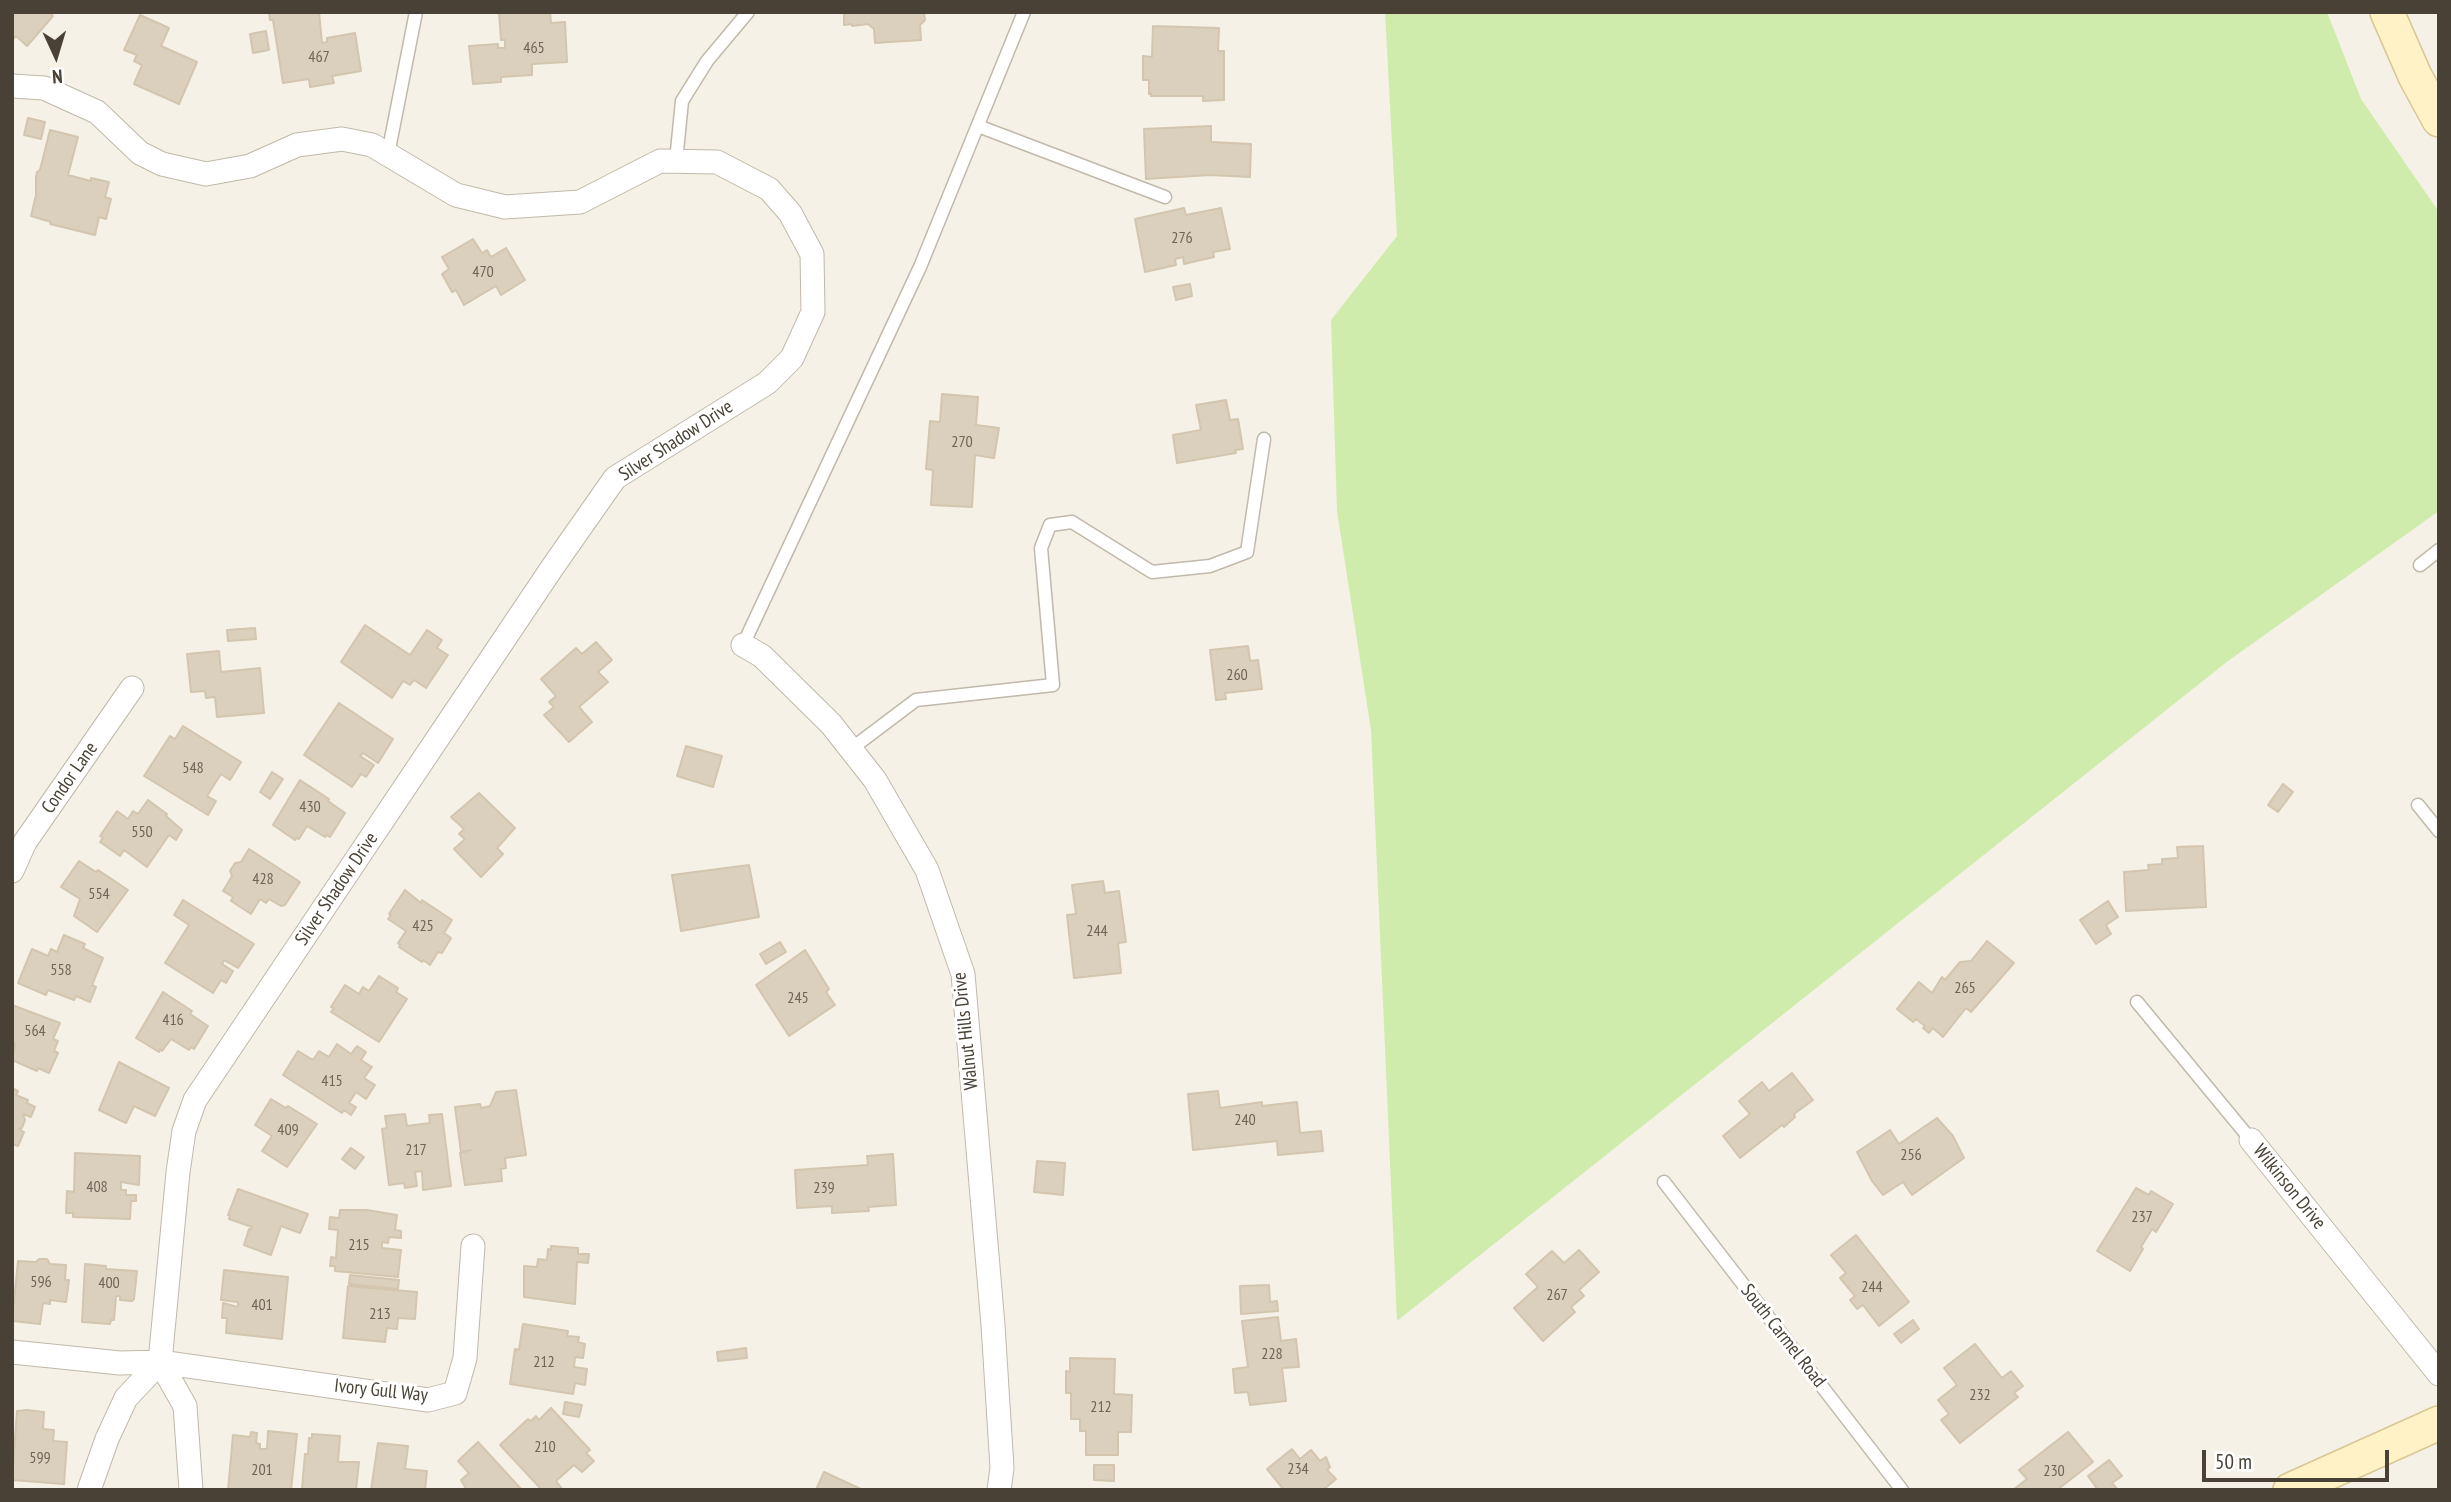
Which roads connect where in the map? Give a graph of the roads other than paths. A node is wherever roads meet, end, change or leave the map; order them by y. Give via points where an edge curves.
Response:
1 (416, 12) edge
2 (748, 12) edge
3 (1024, 12) edge
4 (2387, 12) edge
5 (12, 86) edge
6 (2439, 120) edge
7 (978, 126) junction
8 (388, 154) junction
9 (676, 161) junction
10 (1165, 197) dead end
11 (1264, 439) dead end
12 (2439, 550) edge
13 (2420, 565) dead end
14 (743, 645) joint
15 (132, 688) dead end
16 (851, 749) junction
17 (2418, 805) dead end
18 (2439, 831) edge
19 (12, 871) edge
20 (2137, 1002) dead end
21 (2251, 1140) joint
22 (1664, 1182) dead end
23 (473, 1246) dead end
24 (12, 1352) edge
25 (160, 1362) junction
26 (2439, 1374) edge
27 (2439, 1423) edge
28 (89, 1490) edge
29 (191, 1490) edge
30 (999, 1490) edge
31 (1902, 1490) edge
32 (2290, 1490) edge

1 - 8 lane
2 - 9 lane via 707,61 682,101
3 - 7 lane
4 - 6 street
5 - 8 street, Silver Shadow Drive via 44,88 97,112 140,153 162,164 206,174 250,166 298,145 342,139 372,145
7 - 10 lane
7 - 14 lane via 920,267
8 - 9 street, Silver Shadow Drive via 456,195 505,207 580,202 660,161
9 - 25 street, Silver Shadow Drive via 717,162 769,188 790,213 811,254 813,312 792,358 767,383 615,478 195,1100 184,1131 178,1172
11 - 16 lane via 1247,552 1210,566 1152,572 1072,522 1050,525 1041,548 1054,685 916,700
12 - 13 lane
14 - 16 street, Walnut Hills Drive via 762,656
15 - 19 street, Condor Lane via 25,842
16 - 30 street, Walnut Hills Drive via 875,780 927,870 963,974 993,1325 1002,1468
17 - 18 lane
20 - 21 lane, Wilkinson Drive
21 - 26 street, Wilkinson Drive
22 - 31 lane, South Carmel Road
23 - 25 street, Ivory Gull Way via 465,1358 455,1393 428,1400
24 - 25 street via 120,1363
25 - 28 street via 126,1398
25 - 29 street via 186,1406
27 - 32 street

